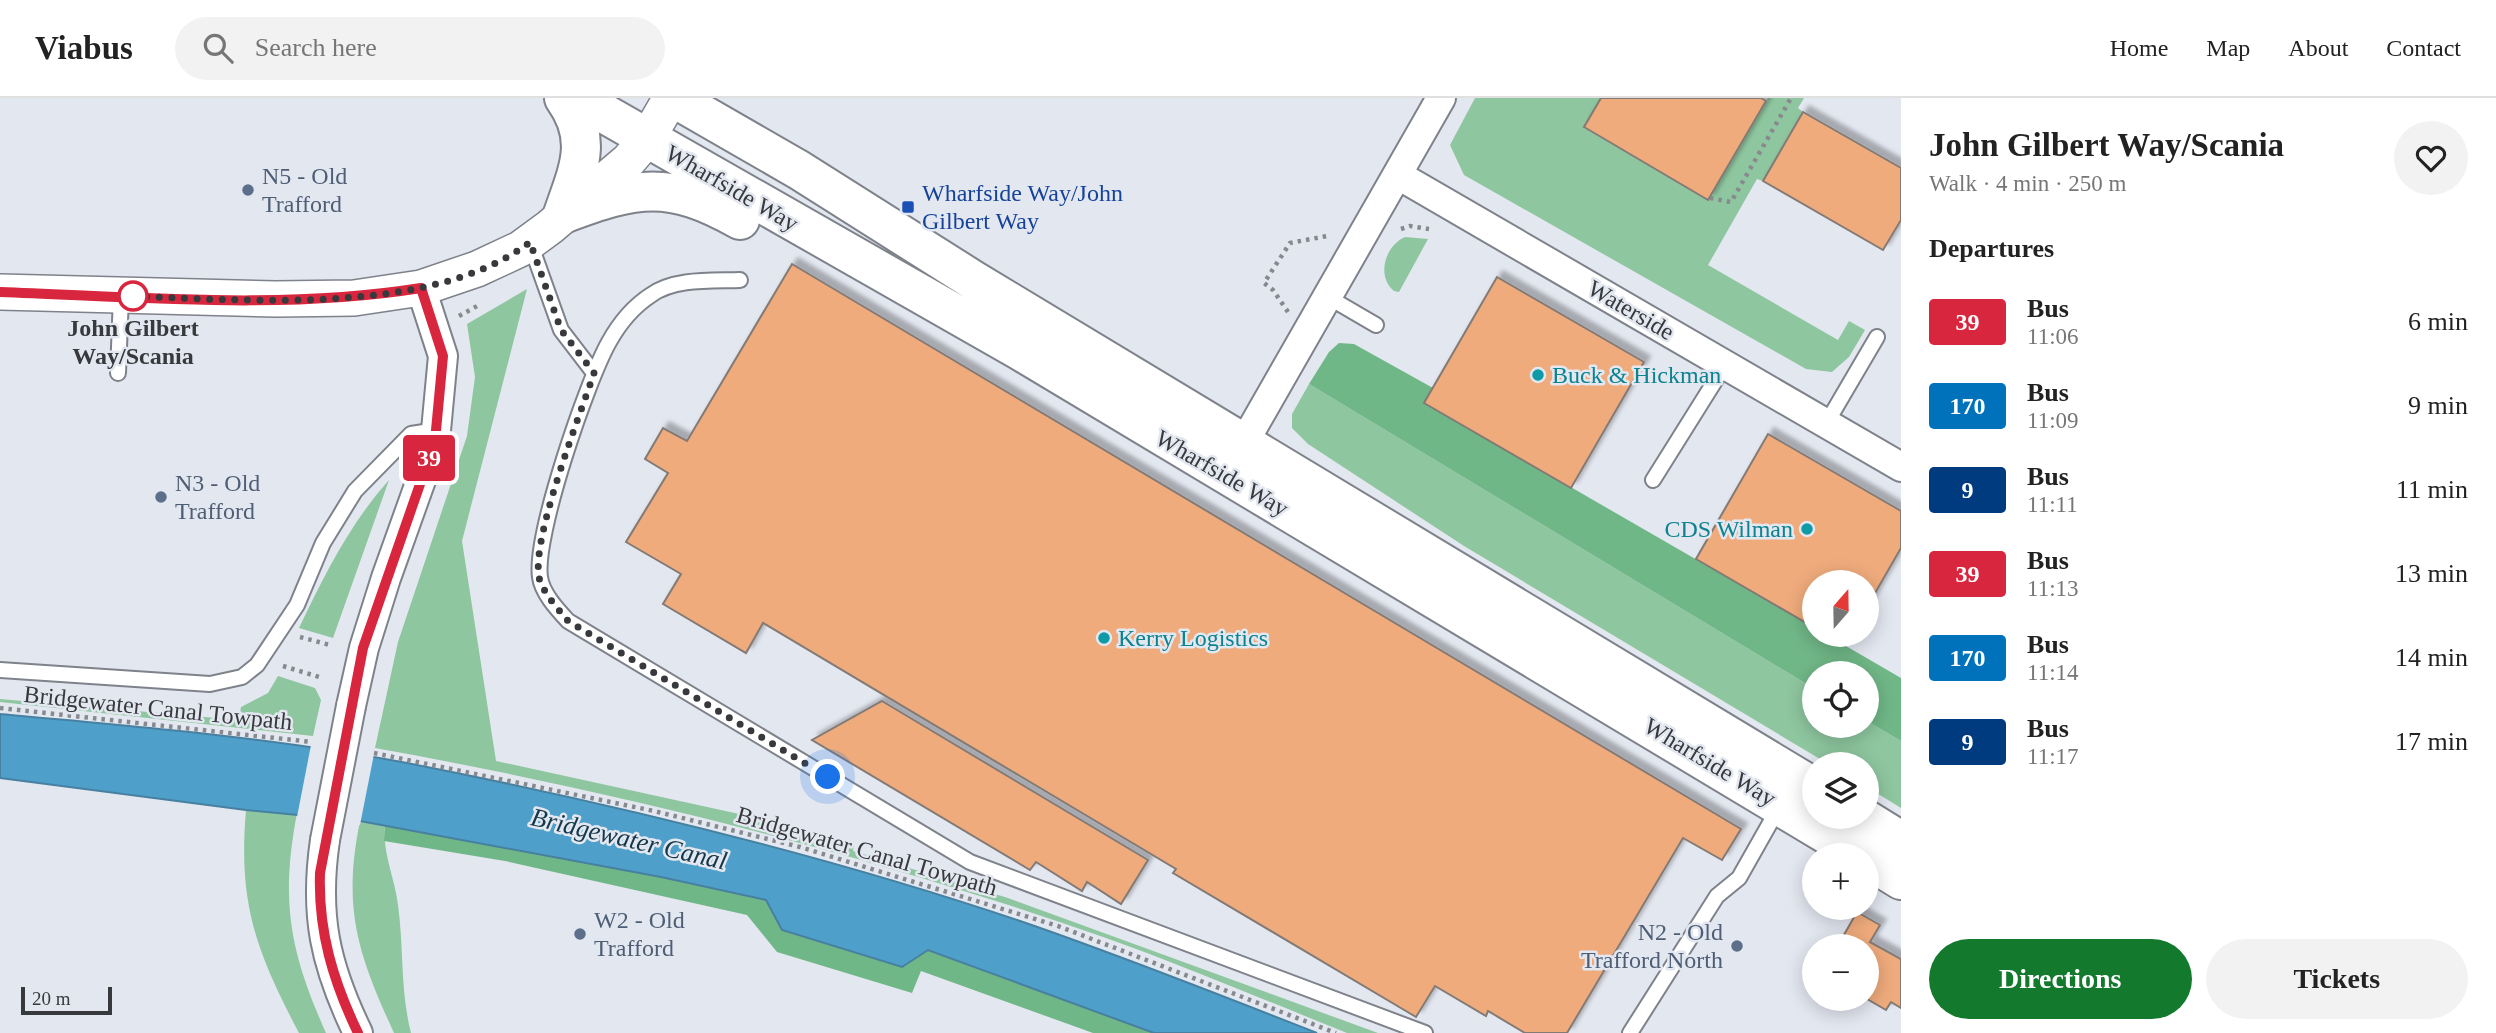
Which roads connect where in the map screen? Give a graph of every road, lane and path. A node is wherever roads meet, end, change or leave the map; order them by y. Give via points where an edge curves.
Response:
1 (565, 98) edge
2 (577, 98) edge
3 (673, 98) edge
4 (1441, 98) edge
5 (1791, 98) edge
6 (647, 139) junction
7 (1398, 175) junction
8 (1710, 198) dead end
9 (563, 214) junction
10 (1434, 230) dead end
11 (1391, 233) dead end
12 (1330, 234) dead end
13 (530, 242) junction
14 (740, 280) dead end
15 (421, 288) junction
16 (909, 288) junction
17 (0, 292) edge
18 (121, 296) junction
19 (1328, 297) junction
20 (484, 302) dead end
21 (433, 323) junction
22 (1286, 324) dead end
23 (1376, 325) dead end
24 (1877, 337) dead end
25 (1725, 365) junction
26 (118, 373) dead end
27 (594, 373) junction
28 (1826, 424) junction
29 (436, 430) junction
30 (1245, 442) junction
31 (1901, 467) edge
32 (1224, 475) junction
33 (1653, 480) dead end
34 (296, 635) dead end
35 (330, 645) dead end
36 (283, 666) dead end
37 (0, 670) edge
38 (319, 677) dead end
39 (0, 708) edge
40 (312, 742) dead end
41 (374, 753) dead end
42 (1802, 781) edge
43 (1781, 804) junction
44 (1879, 827) edge
45 (1901, 841) edge
46 (1843, 843) edge
47 (1879, 866) edge
48 (1901, 880) edge
49 (358, 1033) edge
50 (1336, 1033) edge
51 (1425, 1033) edge
52 (1630, 1033) edge

1 - 9 highway via 578,117 583,142
2 - 6 highway, Wharfside Way
3 - 6 street
3 - 30 highway, Wharfside Way
4 - 7 street
5 - 8 path via 1731,202
6 - 9 street via 629,160
6 - 16 highway, Wharfside Way
7 - 19 street
7 - 25 street, Waterside
9 - 13 street
9 - 16 highway via 611,196 672,191 706,201 827,268
10 - 11 path via 1410,226
12 - 22 path via 1290,243 1264,283 1289,314
13 - 15 street via 477,270
13 - 27 lane via 561,330
14 - 27 lane via 668,285 651,295 609,340
15 - 18 street via 354,298
15 - 21 street
16 - 32 highway, Wharfside Way
17 - 18 street
18 - 26 lane
19 - 23 lane
19 - 30 street
20 - 21 path
21 - 29 street via 443,356
24 - 28 lane
25 - 28 street, Waterside
25 - 33 lane
27 - 51 lane via 541,538 540,580 568,621 970,862
28 - 31 street, Waterside
29 - 37 lane via 411,434 355,491 323,543 297,605 257,665 242,677 210,684
29 - 49 street, bridge via 363,648 325,839 319,909 331,967
30 - 32 street
30 - 42 highway, Wharfside Way
32 - 43 highway, Wharfside Way
34 - 35 path
36 - 38 path
39 - 40 path, Bridgewater Canal Towpath
41 - 50 path, Bridgewater Canal Towpath via 654,811 800,847 1058,926
43 - 46 highway, Wharfside Way
43 - 52 lane via 1739,878 1717,896
44 - 45 highway
47 - 48 highway, Wharfside Way

